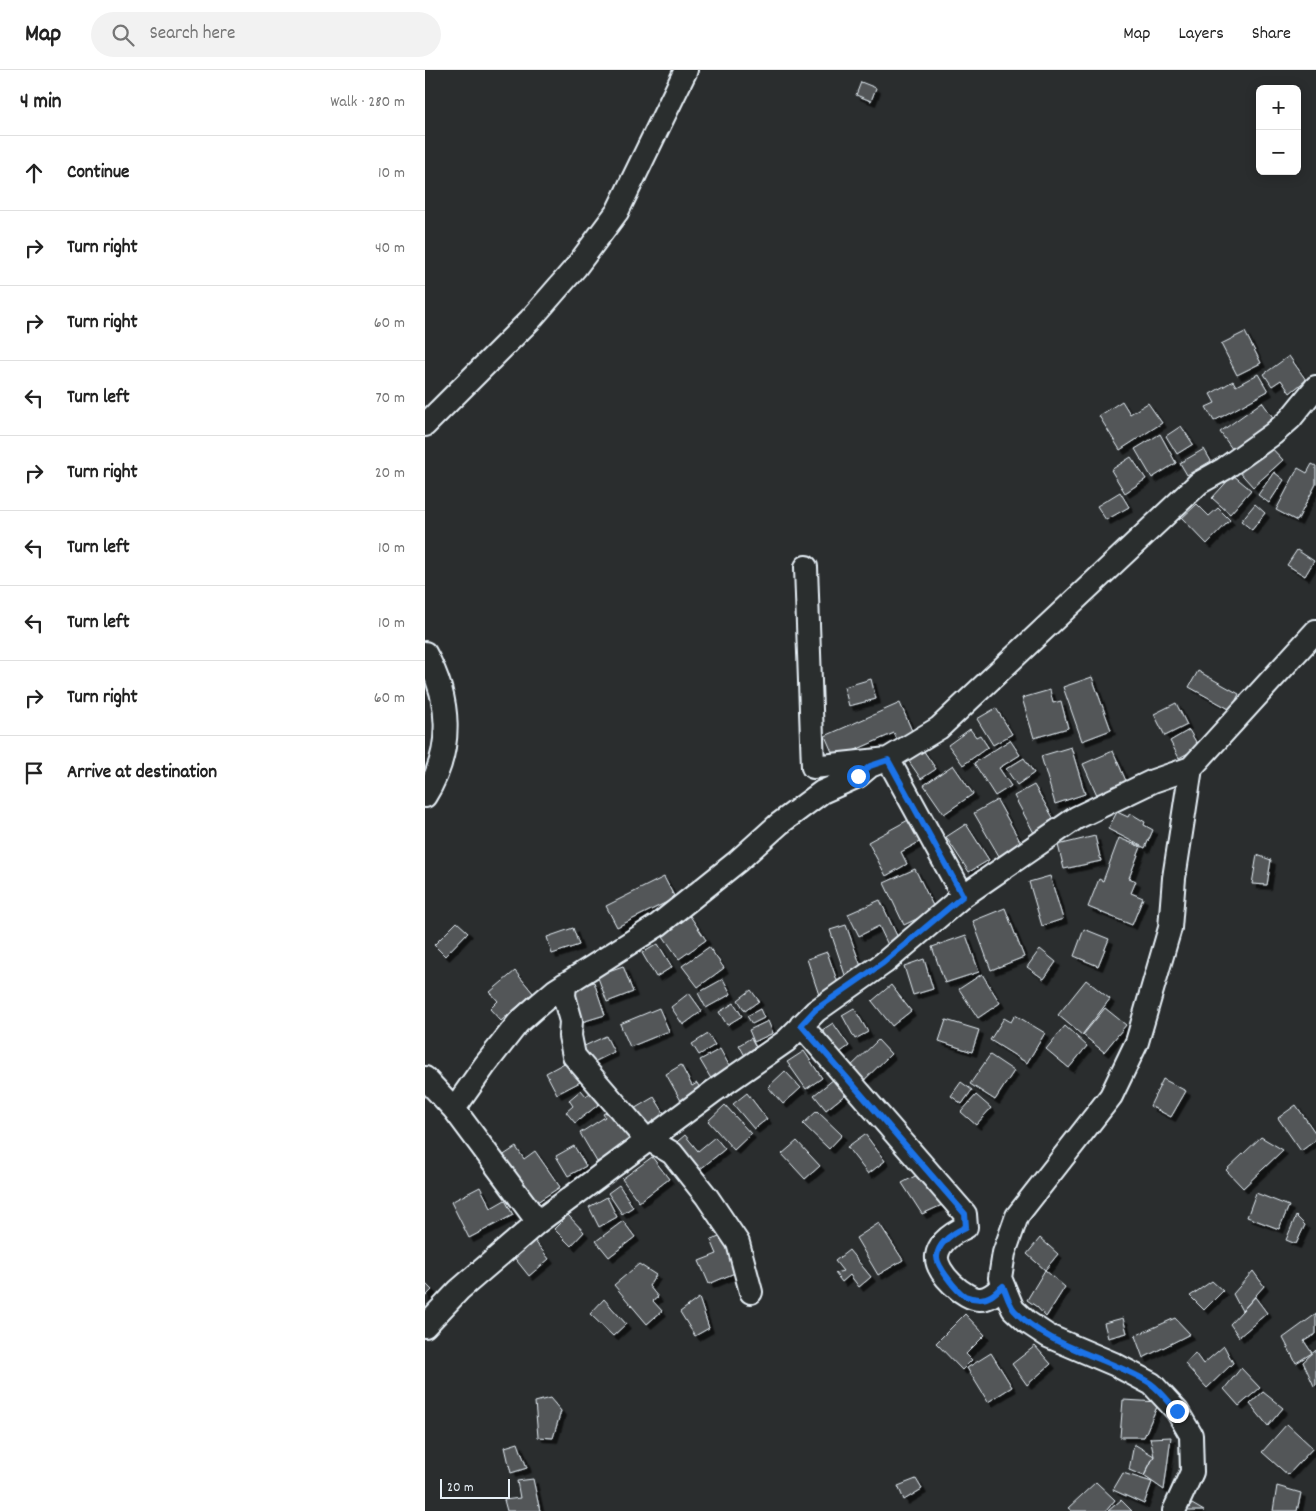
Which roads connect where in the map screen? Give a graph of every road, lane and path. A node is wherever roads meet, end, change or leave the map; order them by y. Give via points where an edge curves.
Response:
1 (686, 70) edge
2 (1316, 387) edge
3 (425, 425) edge
4 (805, 567) dead end
5 (1316, 632) edge
6 (425, 653) edge
7 (888, 760) junction
8 (1191, 768) junction
9 (425, 796) edge
10 (963, 896) junction
11 (565, 984) junction
12 (801, 1025) junction
13 (425, 1078) edge
14 (454, 1109) junction
15 (651, 1140) junction
16 (537, 1222) junction
17 (1003, 1286) junction
18 (751, 1292) dead end
19 (425, 1326) edge
20 (1174, 1511) edge

1 - 3 street via 611,220 530,320
2 - 7 street via 1273,434 1199,483 939,728
4 - 7 street via 813,767
5 - 8 street
6 - 9 street via 436,673 446,707 446,743 435,781
7 - 10 street
7 - 11 street via 822,792 665,920
8 - 10 street via 1153,781 1076,818
8 - 17 street via 1174,878 1170,928 1137,1042 1111,1096 1017,1216 1004,1253 1000,1278
10 - 12 street via 883,963 815,1010
11 - 14 street via 518,1024
11 - 15 street via 574,1056 643,1136
12 - 15 street via 786,1042
12 - 17 street via 965,1214 966,1227 953,1233 937,1256 944,1272 964,1295 972,1298 987,1298
13 - 14 street
14 - 16 street
15 - 16 street
15 - 18 street via 672,1153 726,1223 738,1243
16 - 19 street via 459,1290
17 - 20 street via 1013,1309 1027,1322 1048,1336 1152,1384 1177,1411 1191,1435 1192,1472

